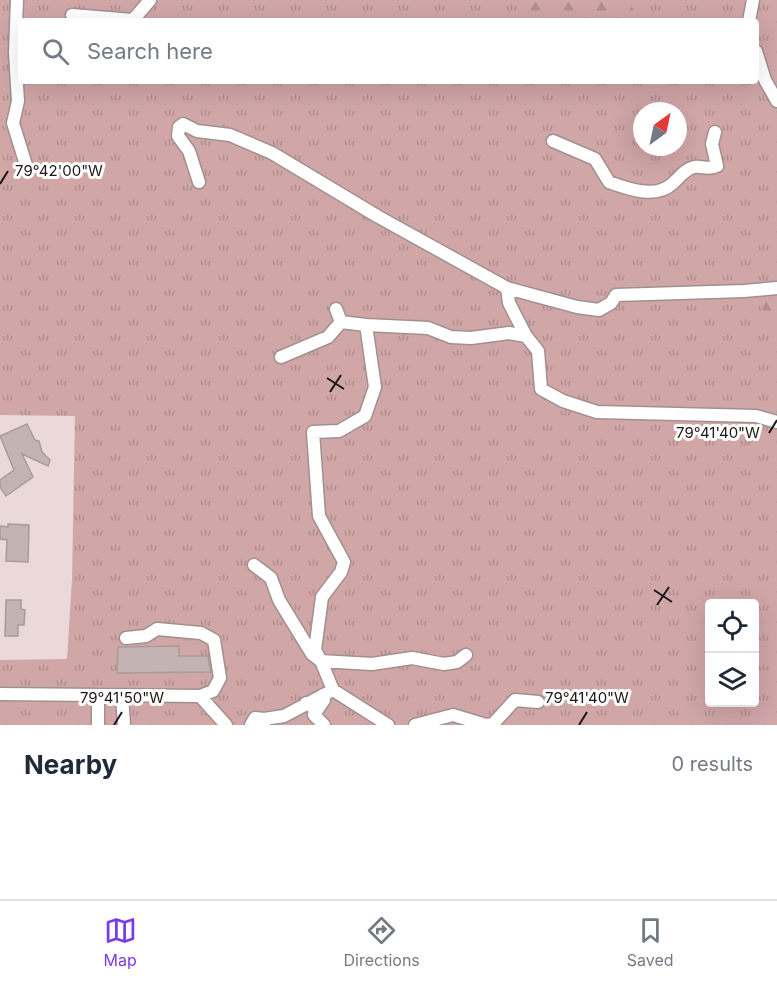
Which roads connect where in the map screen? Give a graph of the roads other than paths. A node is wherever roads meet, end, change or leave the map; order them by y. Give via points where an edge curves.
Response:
1 (17, 0) edge
2 (150, 0) edge
3 (753, 0) edge
4 (72, 15) dead end
5 (109, 18) edge
6 (135, 18) edge
7 (750, 18) edge
8 (759, 61) edge
9 (777, 100) edge
10 (715, 132) dead end
11 (553, 141) dead end
12 (26, 165) dead end
13 (199, 182) dead end
14 (507, 288) junction
15 (777, 288) edge
16 (336, 309) dead end
17 (341, 322) junction
18 (366, 325) junction
19 (526, 336) junction
20 (281, 357) dead end
21 (777, 422) edge
22 (254, 566) dead end
23 (126, 638) dead end
24 (466, 655) dead end
25 (321, 661) junction
26 (328, 692) junction
27 (0, 694) edge
28 (98, 695) junction
29 (122, 696) junction
30 (200, 696) junction
31 (538, 702) dead end
32 (311, 706) junction
33 (263, 722) edge
34 (382, 724) edge
35 (98, 725) edge
36 (124, 725) edge
37 (226, 725) edge
38 (251, 725) edge
39 (324, 725) edge
40 (415, 725) edge

1 - 12 lane via 18,101 13,123
2 - 6 lane
3 - 7 lane
4 - 5 lane
8 - 9 lane
10 - 11 lane via 712,144 717,166 695,167 662,191 649,192 609,182 595,159
13 - 14 lane via 189,151 178,136 183,124 230,135 272,153
14 - 15 lane via 599,310 616,295
14 - 19 lane via 509,303
16 - 17 lane
17 - 18 lane
17 - 20 lane via 328,338
18 - 19 lane via 428,328 451,337 509,333
18 - 25 lane via 375,387 365,416 339,431 313,432 319,516 344,562 321,597 315,650
19 - 21 lane via 538,351 541,389 571,404 597,412 756,416
22 - 25 lane via 271,578 279,600 312,654
23 - 30 lane via 146,636 157,629 201,633 214,640 220,678 213,691
24 - 25 lane via 457,662 444,664 412,658 372,664
25 - 26 lane
26 - 32 lane
26 - 34 lane via 351,699
27 - 28 lane
28 - 29 lane
28 - 35 lane
29 - 30 lane
29 - 36 lane
30 - 37 lane
31 - 40 lane via 515,700 493,724 453,715
32 - 33 lane
32 - 39 lane
33 - 38 lane via 255,718

